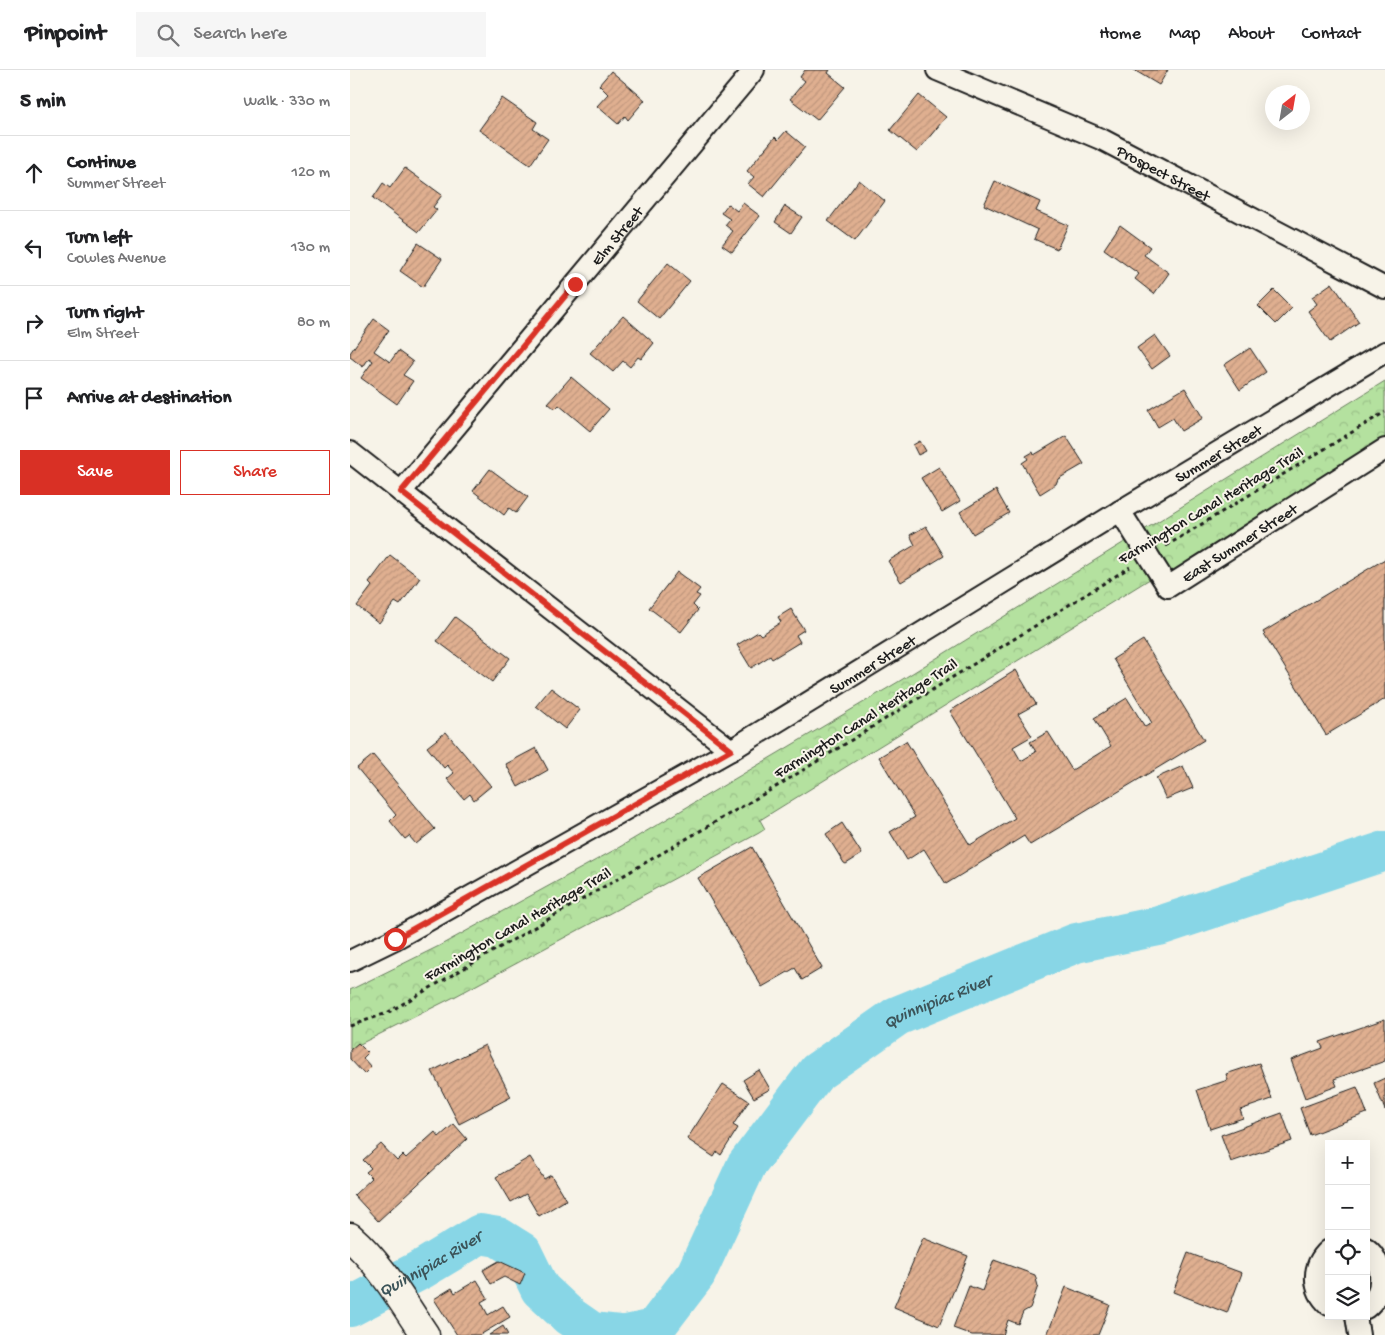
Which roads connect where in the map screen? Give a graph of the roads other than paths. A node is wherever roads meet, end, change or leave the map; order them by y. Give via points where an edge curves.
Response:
1 (754, 70) edge
2 (937, 70) edge
3 (1385, 288) edge
4 (1385, 352) edge
5 (1385, 449) edge
6 (350, 452) edge
7 (401, 492) junction
8 (1120, 511) junction
9 (731, 750) junction
10 (350, 961) edge
11 (350, 1237) edge
12 (1370, 1252) edge
13 (1325, 1255) edge
14 (1325, 1301) edge
15 (1370, 1305) edge
16 (1357, 1320) edge
17 (424, 1335) edge
18 (1359, 1335) edge

1 - 7 street, Elm Street
2 - 3 street, Prospect Street via 1103,140
4 - 8 street, Summer Street
5 - 8 street, East Summer Street via 1168,586
6 - 7 street
7 - 9 street
8 - 9 street, Summer Street
9 - 10 street, Summer Street via 395,939
11 - 17 main road via 377,1265
12 - 15 street via 1380,1261 1384,1280 1378,1298
13 - 14 street via 1315,1276 1319,1294
16 - 18 street

